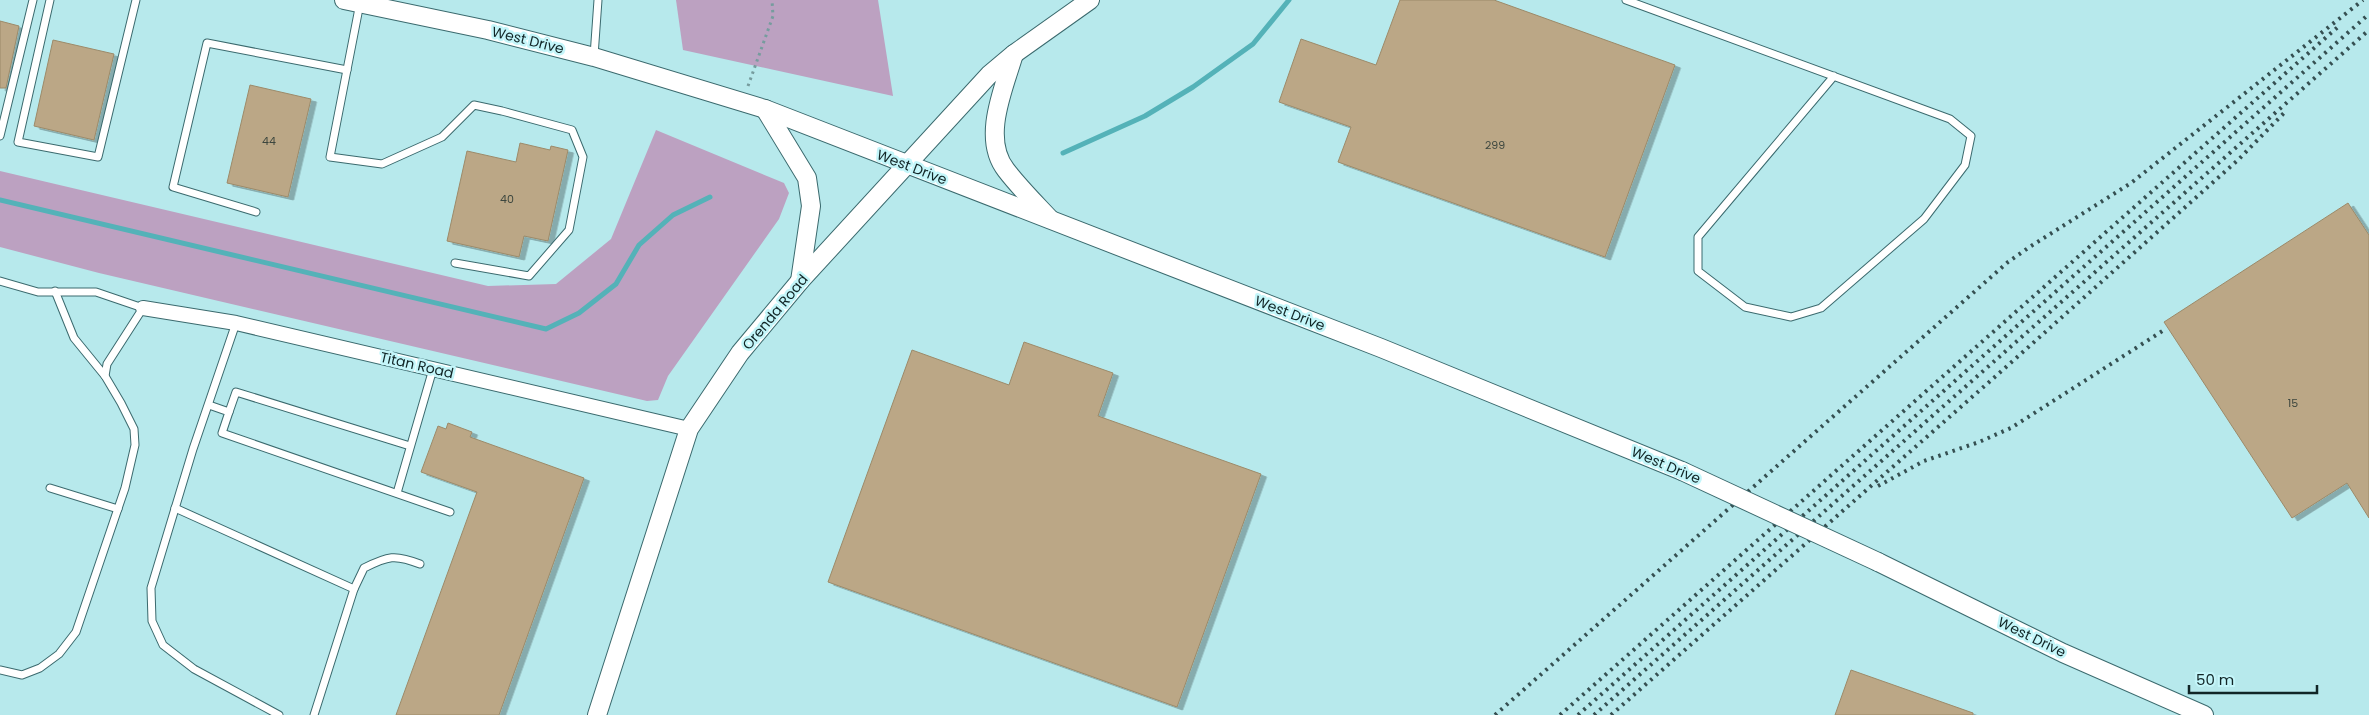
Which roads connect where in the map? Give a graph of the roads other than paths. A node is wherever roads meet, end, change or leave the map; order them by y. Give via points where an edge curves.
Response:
1 (50, 0) edge
2 (136, 0) edge
3 (598, 0) edge
4 (1090, 0) edge
5 (1626, 0) edge
6 (30, 1) edge
7 (354, 1) edge
8 (1014, 54) junction
9 (594, 57) junction
10 (347, 70) junction
11 (1834, 76) junction
12 (765, 109) junction
13 (0, 136) edge
14 (906, 165) junction
15 (256, 212) dead end
16 (1052, 221) junction
17 (455, 263) dead end
18 (800, 281) junction
19 (0, 282) edge
20 (55, 291) junction
21 (143, 308) junction
22 (236, 323) junction
23 (433, 368) junction
24 (105, 376) junction
25 (209, 405) junction
26 (229, 412) junction
27 (689, 429) junction
28 (410, 446) junction
29 (50, 488) dead end
30 (397, 493) junction
31 (175, 508) junction
32 (118, 509) junction
33 (450, 512) dead end
34 (420, 564) dead end
35 (354, 589) junction
36 (0, 670) edge
37 (280, 715) edge
38 (314, 715) edge
39 (597, 715) edge
40 (2204, 715) edge

1 - 2 lane via 18,142 98,157
3 - 9 lane
4 - 8 street, Orenda Road
5 - 11 lane
6 - 13 lane
7 - 9 street, West Drive
7 - 10 lane
8 - 14 street, Orenda Road via 989,75
8 - 16 street via 995,126 997,154 1005,169
9 - 12 street, West Drive
10 - 15 lane via 207,43 173,187
10 - 17 lane via 330,157 382,164 442,137 474,106 572,130 583,157 569,230 529,276
11 - 11 lane via 1950,119 1971,136 1965,165 1924,219 1820,308 1791,317 1745,307 1698,271 1698,237
12 - 14 street, West Drive
12 - 18 street via 807,178 811,206
14 - 16 street, West Drive
14 - 18 street, Orenda Road
16 - 40 street, West Drive, bridge via 1381,348 1682,471 2063,653
18 - 27 street, Orenda Road via 740,353
19 - 20 lane via 38,292
20 - 21 lane via 96,292
20 - 24 lane via 74,338
21 - 22 street, Titan Road
21 - 24 lane via 108,364
22 - 23 street, Titan Road
22 - 25 lane
23 - 27 street, Titan Road
23 - 28 lane
24 - 32 lane via 134,429 135,446
25 - 26 lane
25 - 31 lane
26 - 28 lane via 236,392
26 - 30 lane via 222,433
27 - 39 street, Orenda Road
28 - 30 lane
29 - 32 lane
30 - 33 lane
31 - 35 lane
31 - 37 lane via 151,588 152,621 163,645 194,669
32 - 36 lane via 76,632 59,654 40,668 22,675
34 - 35 lane via 400,556 378,561 364,568
35 - 38 lane

